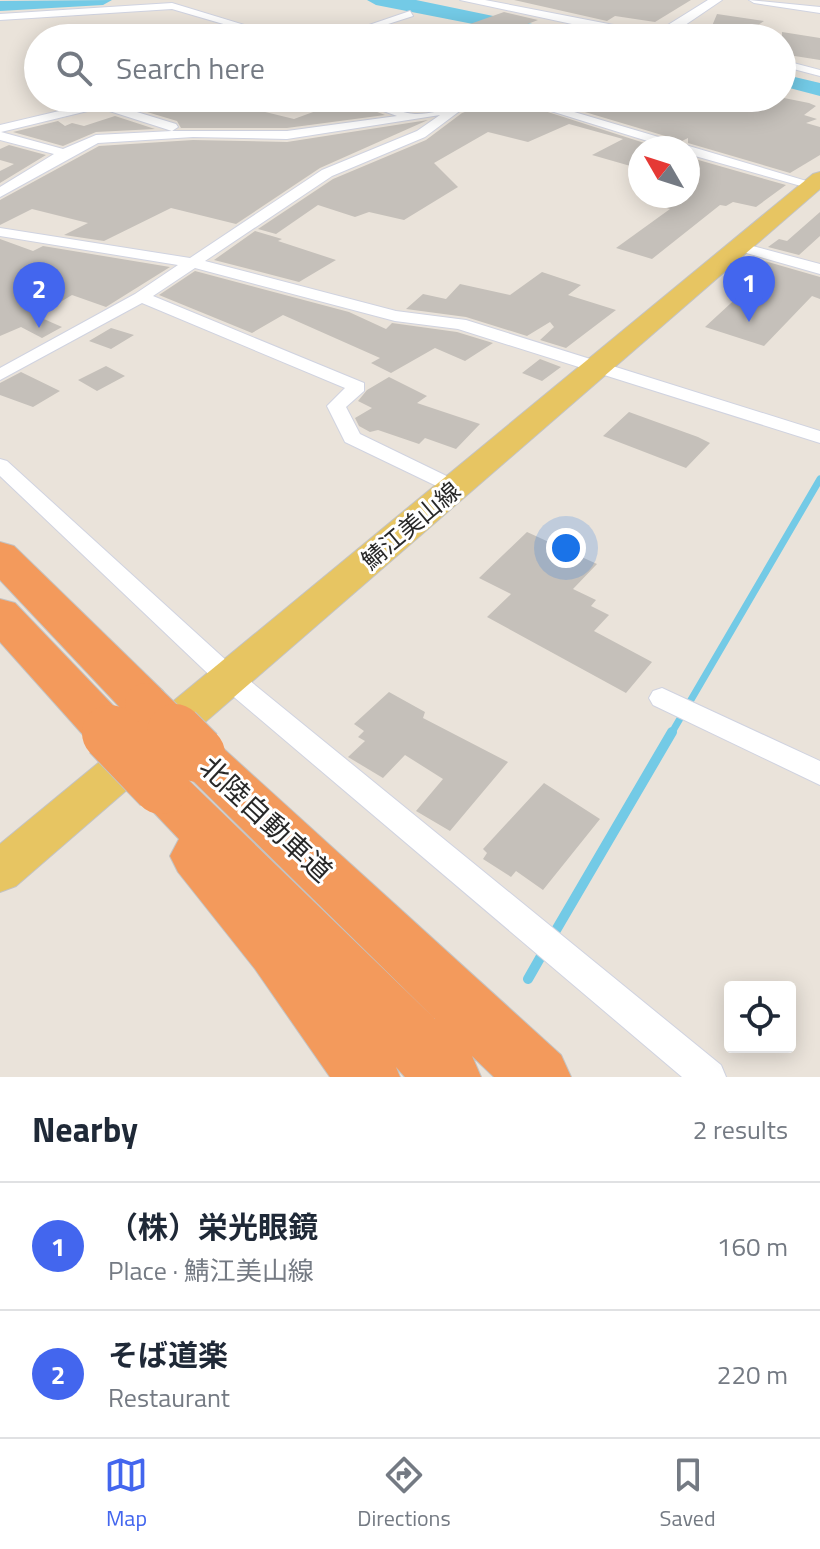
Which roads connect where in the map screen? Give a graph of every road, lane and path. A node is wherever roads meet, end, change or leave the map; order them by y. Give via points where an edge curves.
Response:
1 (466, 0) edge
2 (716, 0) edge
3 (754, 0) edge
4 (136, 4) edge
5 (820, 10) edge
6 (410, 14) dead end
7 (0, 17) edge
8 (234, 24) edge
9 (377, 24) edge
10 (587, 24) edge
11 (679, 24) edge
12 (796, 67) edge
13 (820, 73) edge
14 (69, 112) edge
15 (126, 112) edge
16 (397, 112) edge
17 (443, 112) edge
18 (452, 112) edge
19 (562, 112) edge
20 (413, 117) junction
21 (0, 129) edge
22 (193, 133) junction
23 (0, 136) edge
24 (642, 136) edge
25 (64, 153) junction
26 (700, 153) edge
27 (816, 182) edge
28 (0, 193) edge
29 (0, 232) edge
30 (741, 247) junction
31 (194, 263) junction
32 (820, 269) edge
33 (141, 297) junction
34 (599, 366) junction
35 (0, 375) edge
36 (820, 437) edge
37 (0, 465) edge
38 (456, 488) junction
39 (0, 555) edge
40 (0, 614) edge
41 (0, 629) edge
42 (230, 679) junction
43 (662, 698) dead end
44 (118, 726) junction
45 (820, 774) edge
46 (168, 778) junction
47 (0, 872) edge
48 (469, 1012) junction
49 (368, 1077) edge
50 (449, 1077) edge
51 (539, 1077) edge
52 (549, 1077) edge
53 (709, 1077) edge

1 - 10 street
2 - 11 street
3 - 5 street
4 - 7 street
4 - 8 street via 172,6
6 - 9 street
12 - 13 street
14 - 21 street
15 - 22 street
16 - 20 street
17 - 20 street
18 - 31 street via 421,134 327,173
19 - 24 street
20 - 22 street via 287,135
22 - 25 street via 96,139
23 - 25 street
25 - 28 street
26 - 27 street
27 - 30 main road, 鯖江美山線
29 - 31 street
30 - 32 street
30 - 34 main road, 鯖江美山線
31 - 33 street
31 - 34 street via 395,316 460,324
33 - 35 street
33 - 38 street via 358,387 336,406 352,438
34 - 36 street
34 - 38 main road, 鯖江美山線
37 - 42 street
38 - 42 main road, 鯖江美山線
39 - 44 highway, 北陸自動車道
40 - 44 highway, 北陸自動車道
41 - 44 highway
42 - 47 main road, 鯖江美山線
42 - 53 street
43 - 45 street
44 - 46 highway
44 - 46 highway, 北陸自動車道, bridge
46 - 48 highway, 北陸自動車道
46 - 49 highway via 275,950
46 - 50 highway, 北陸自動車道
48 - 51 highway, 北陸自動車道
48 - 52 highway

